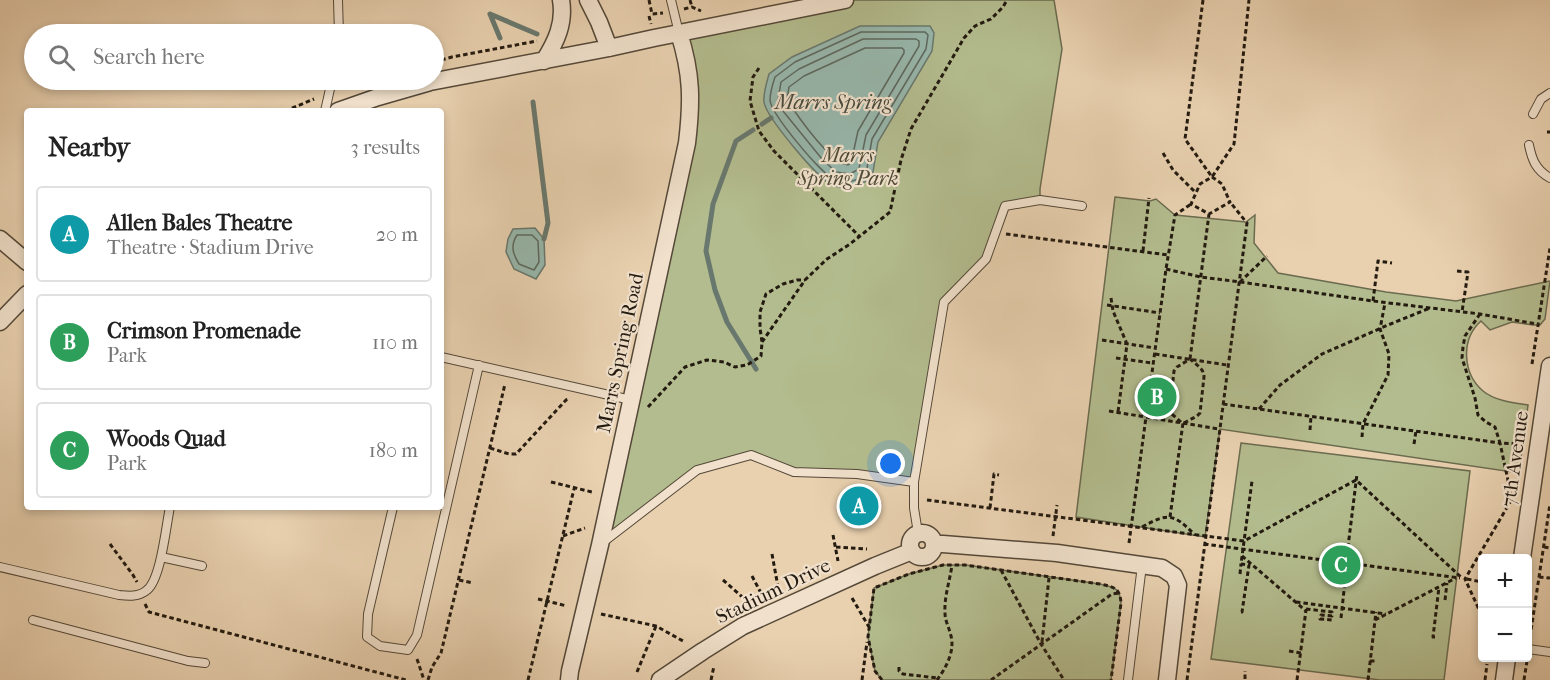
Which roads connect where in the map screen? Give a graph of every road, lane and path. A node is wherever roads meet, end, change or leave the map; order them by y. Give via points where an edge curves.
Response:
1 (338, 0) edge
2 (561, 0) edge
3 (588, 0) edge
4 (649, 0) edge
5 (671, 0) edge
6 (690, 0) edge
7 (845, 0) edge
8 (1007, 0) edge
9 (1203, 0) edge
10 (1249, 0) edge
11 (692, 8) junction
12 (704, 11) dead end
13 (674, 12) junction
14 (339, 24) edge
15 (679, 33) junction
16 (543, 36) dead end
17 (609, 48) junction
18 (444, 59) edge
19 (544, 61) junction
20 (759, 68) dead end
21 (444, 79) edge
22 (330, 90) edge
23 (402, 90) edge
24 (1550, 93) edge
25 (326, 108) edge
26 (347, 108) edge
27 (1533, 114) dead end
28 (1529, 145) dead end
29 (1163, 153) dead end
30 (1212, 177) junction
31 (1550, 178) edge
32 (1196, 193) junction
33 (1149, 198) dead end
34 (1230, 202) junction
35 (1191, 204) junction
36 (1082, 206) dead end
37 (1209, 214) junction
38 (996, 232) junction
39 (860, 237) junction
40 (0, 239) edge
41 (1143, 251) junction
42 (1168, 255) junction
43 (1267, 256) dead end
44 (24, 259) edge
45 (1392, 263) dead end
46 (1166, 269) junction
47 (1457, 271) dead end
48 (1201, 277) junction
49 (805, 280) junction
50 (1240, 282) junction
51 (24, 297) edge
52 (1111, 298) dead end
53 (1373, 301) junction
54 (1385, 303) junction
55 (1107, 305) dead end
56 (1112, 306) junction
57 (1431, 308) junction
58 (1462, 312) junction
59 (1160, 313) junction
60 (1480, 314) junction
61 (0, 322) edge
62 (1537, 324) dead end
63 (1380, 329) junction
64 (1102, 340) dead end
65 (762, 342) junction
66 (1127, 344) junction
67 (1155, 348) junction
68 (1155, 354) junction
69 (444, 358) edge
70 (1116, 358) dead end
71 (1125, 359) junction
72 (1190, 359) junction
73 (1153, 363) junction
74 (479, 365) junction
75 (1228, 365) junction
76 (1550, 366) edge
77 (508, 372) junction
78 (576, 397) dead end
79 (632, 400) junction
80 (1223, 404) junction
81 (647, 408) dead end
82 (1259, 409) junction
83 (1109, 411) dead end
84 (1118, 412) junction
85 (1311, 416) junction
86 (1146, 417) junction
87 (1183, 423) junction
88 (1363, 424) junction
89 (1219, 429) junction
90 (1310, 430) dead end
91 (1416, 431) junction
92 (1362, 437) dead end
93 (1500, 443) junction
94 (1414, 444) dead end
95 (1520, 444) dead end
96 (490, 448) junction
97 (1357, 474) dead end
98 (999, 475) dead end
99 (1356, 480) junction
100 (1252, 481) dead end
101 (550, 482) dead end
102 (914, 482) junction
103 (574, 489) junction
104 (592, 492) dead end
105 (926, 500) dead end
106 (1550, 504) edge
107 (1057, 505) dead end
108 (990, 508) junction
109 (169, 510) edge
110 (392, 510) edge
111 (1055, 516) junction
112 (1170, 517) junction
113 (1132, 527) junction
114 (585, 528) dead end
115 (1140, 528) junction
116 (918, 533) junction
117 (833, 535) dead end
118 (563, 536) junction
119 (1195, 536) junction
120 (1205, 537) junction
121 (1244, 541) junction
122 (1129, 543) dead end
123 (110, 544) dead end
124 (935, 544) junction
125 (1204, 544) junction
126 (600, 545) junction
127 (836, 547) junction
128 (1544, 548) junction
129 (1550, 548) edge
130 (867, 549) dead end
131 (1243, 549) junction
132 (912, 552) junction
133 (1050, 553) junction
134 (772, 554) dead end
135 (1523, 554) edge
136 (1347, 555) junction
137 (1242, 556) junction
138 (161, 558) junction
139 (838, 561) dead end
140 (1338, 562) junction
141 (1241, 564) junction
142 (1355, 564) junction
143 (952, 565) junction
144 (1142, 565) junction
145 (202, 566) dead end
146 (0, 567) edge
147 (1001, 570) junction
148 (1346, 572) junction
149 (1240, 573) dead end
150 (752, 576) dead end
151 (1539, 577) junction
152 (1049, 578) junction
153 (1462, 578) junction
154 (1550, 578) edge
155 (459, 580) junction
156 (723, 580) dead end
157 (1478, 581) edge
158 (473, 583) dead end
159 (1447, 583) junction
160 (137, 584) dead end
161 (778, 587) dead end
162 (1439, 587) junction
163 (1120, 593) junction
164 (762, 595) dead end
165 (852, 598) dead end
166 (538, 599) dead end
167 (1445, 600) dead end
168 (548, 601) junction
169 (144, 602) dead end
170 (748, 602) dead end
171 (1296, 602) junction
172 (1307, 604) junction
173 (567, 606) dead end
174 (1342, 608) junction
175 (1478, 608) edge
176 (1306, 610) junction
177 (1240, 612) dead end
178 (1376, 612) junction
179 (601, 614) dead end
180 (1386, 614) junction
181 (1341, 618) dead end
182 (33, 620) dead end
183 (1375, 620) junction
184 (1333, 621) dead end
185 (1532, 625) edge
186 (656, 627) junction
187 (869, 627) junction
188 (868, 637) junction
189 (1435, 637) dead end
190 (683, 641) dead end
191 (1041, 644) junction
192 (411, 645) junction
193 (1289, 651) dead end
194 (1300, 652) junction
195 (1532, 652) edge
196 (1550, 652) edge
197 (1370, 661) junction
198 (1377, 661) dead end
199 (1487, 662) edge
200 (1506, 662) edge
201 (1527, 662) edge
202 (205, 663) dead end
203 (714, 666) dead end
204 (899, 668) dead end
205 (1245, 671) dead end
206 (638, 672) dead end
207 (938, 679) edge
208 (406, 680) edge
209 (426, 680) edge
210 (528, 680) edge
211 (569, 680) edge
212 (660, 680) edge
213 (711, 680) edge
214 (862, 680) edge
215 (882, 680) edge
216 (992, 680) edge
217 (1064, 680) edge
218 (1111, 680) edge
219 (1128, 680) edge
220 (1167, 680) edge
221 (1187, 680) edge
222 (1244, 680) edge
223 (1297, 680) edge
224 (1368, 680) edge
225 (1485, 680) edge
226 (1504, 680) edge
227 (1524, 680) edge

1 - 14 lane
2 - 19 street via 562,20
3 - 17 street
4 - 13 path via 652,14
5 - 13 lane
6 - 11 path
7 - 15 street
8 - 39 path via 991,19 975,26 964,38 911,129 900,160 890,212
9 - 30 path via 1185,139
10 - 30 path via 1234,144
11 - 12 path
11 - 13 path
13 - 15 lane
15 - 17 street
15 - 79 street, Marrs Spring Road via 690,82 687,144
16 - 18 path via 529,43
17 - 19 street
19 - 21 street
20 - 39 path via 753,77 750,101 759,131 774,152
22 - 25 lane
23 - 26 street
24 - 27 lane via 1541,99
28 - 31 lane via 1533,163
29 - 32 path via 1173,170
30 - 32 path via 1200,184
30 - 34 path via 1222,184
32 - 35 path
33 - 41 path
34 - 37 path
34 - 50 path via 1247,222
35 - 37 path
35 - 42 path via 1175,215
36 - 38 lane via 1040,200 1005,206
37 - 48 path
38 - 41 path
38 - 102 lane via 986,259 944,302
39 - 49 path
40 - 44 street
41 - 42 path
42 - 46 path
43 - 50 path
45 - 53 path via 1378,261
46 - 48 path
46 - 59 path
47 - 58 path via 1467,272
48 - 50 path
48 - 72 path
49 - 65 path
49 - 65 path via 783,284 766,294 760,312
50 - 53 path
50 - 75 path
51 - 61 street
52 - 56 path
53 - 54 path
54 - 57 path
54 - 63 path
55 - 56 path
56 - 59 path
56 - 66 path
57 - 58 path
57 - 63 path
58 - 60 path
59 - 67 path
60 - 62 path
60 - 93 path via 1465,336 1462,358 1478,415 1495,427
63 - 82 path via 1322,354 1280,385
63 - 88 path via 1389,354 1388,375
64 - 66 path
65 - 81 path via 761,356 747,364 735,367 707,360 685,367
66 - 67 path
66 - 71 path
67 - 68 path
68 - 72 path
68 - 73 path
69 - 74 lane
70 - 71 path
71 - 73 path
71 - 84 path
72 - 75 path
72 - 87 path via 1174,371 1170,401 1172,414
72 - 87 path via 1202,369 1204,377 1200,413
73 - 86 path
74 - 77 lane
74 - 192 lane via 417,635
75 - 80 path
76 - 135 street, 7th Avenue
77 - 79 lane
77 - 96 path
78 - 96 path via 566,400 516,454
79 - 126 street, Marrs Spring Road
80 - 82 path
80 - 89 path
82 - 85 path
83 - 84 path
84 - 86 path
85 - 88 path
85 - 90 path
86 - 87 path
86 - 113 path
87 - 89 path
87 - 112 path
88 - 91 path
88 - 92 path
89 - 120 path
91 - 93 path
91 - 94 path
93 - 95 path
93 - 153 path via 1512,499
96 - 155 path
97 - 99 path
98 - 108 path via 994,474
99 - 121 path
99 - 136 path
99 - 153 path
100 - 121 path
101 - 103 path
102 - 116 lane
102 - 126 lane via 857,474 794,472 751,455 697,470
103 - 104 path
103 - 118 path
105 - 108 path
106 - 128 path
107 - 111 path
108 - 111 path
109 - 138 lane
110 - 192 lane via 368,614 367,637 380,646 408,650
111 - 113 path
111 - 133 path
112 - 115 path
112 - 119 path via 1179,520
113 - 115 path
113 - 122 path
114 - 118 path
115 - 119 path
116 - 124 street via 929,534
116 - 132 street via 910,543
117 - 127 path
118 - 168 path
119 - 120 path
120 - 121 path
120 - 125 path
121 - 131 path
123 - 160 path
124 - 132 street via 927,556 919,557
124 - 133 street
125 - 131 path
125 - 221 path
126 - 211 street, Marrs Spring Road
127 - 130 path
127 - 139 path
128 - 129 path
128 - 151 path
131 - 137 path
131 - 140 path
132 - 212 street, Stadium Drive via 743,626
133 - 144 street
134 - 161 path
136 - 140 path
136 - 142 path
137 - 141 path
137 - 171 path
138 - 145 lane
138 - 146 lane via 151,586 141,594 127,596
140 - 148 path
141 - 149 path
141 - 177 path via 1248,565
142 - 148 path
142 - 153 path
143 - 147 path
143 - 187 path via 909,574 874,588
143 - 207 path via 945,614 952,646
144 - 219 lane
144 - 220 street via 1162,568 1174,576 1178,585
147 - 152 path
147 - 191 path
148 - 174 path
150 - 164 path
151 - 154 path
151 - 185 path
152 - 163 path via 1108,586
152 - 191 path
153 - 157 path
153 - 159 path
153 - 175 path
155 - 158 path
155 - 209 path via 441,653
156 - 170 path
159 - 162 path
159 - 167 path
162 - 180 path
162 - 189 path
163 - 191 path via 1112,594
163 - 218 path
165 - 187 path
166 - 168 path
168 - 173 path
168 - 210 path
169 - 208 path via 149,612
171 - 172 path
171 - 176 path
172 - 174 path
172 - 176 path
174 - 178 path
174 - 181 path
176 - 184 path via 1332,612 1332,616 1321,615 1320,619
176 - 194 path
178 - 180 path
178 - 183 path
179 - 186 path
180 - 183 path
182 - 202 lane
183 - 197 path
186 - 190 path
186 - 206 path
187 - 188 path
188 - 214 path
188 - 215 path via 875,671
191 - 216 path
191 - 217 path
192 - 209 path
193 - 194 path
194 - 223 path
195 - 196 lane
197 - 198 path
197 - 224 path
199 - 225 path
200 - 226 street
201 - 227 path
203 - 213 path
204 - 207 path via 903,674
205 - 222 path

